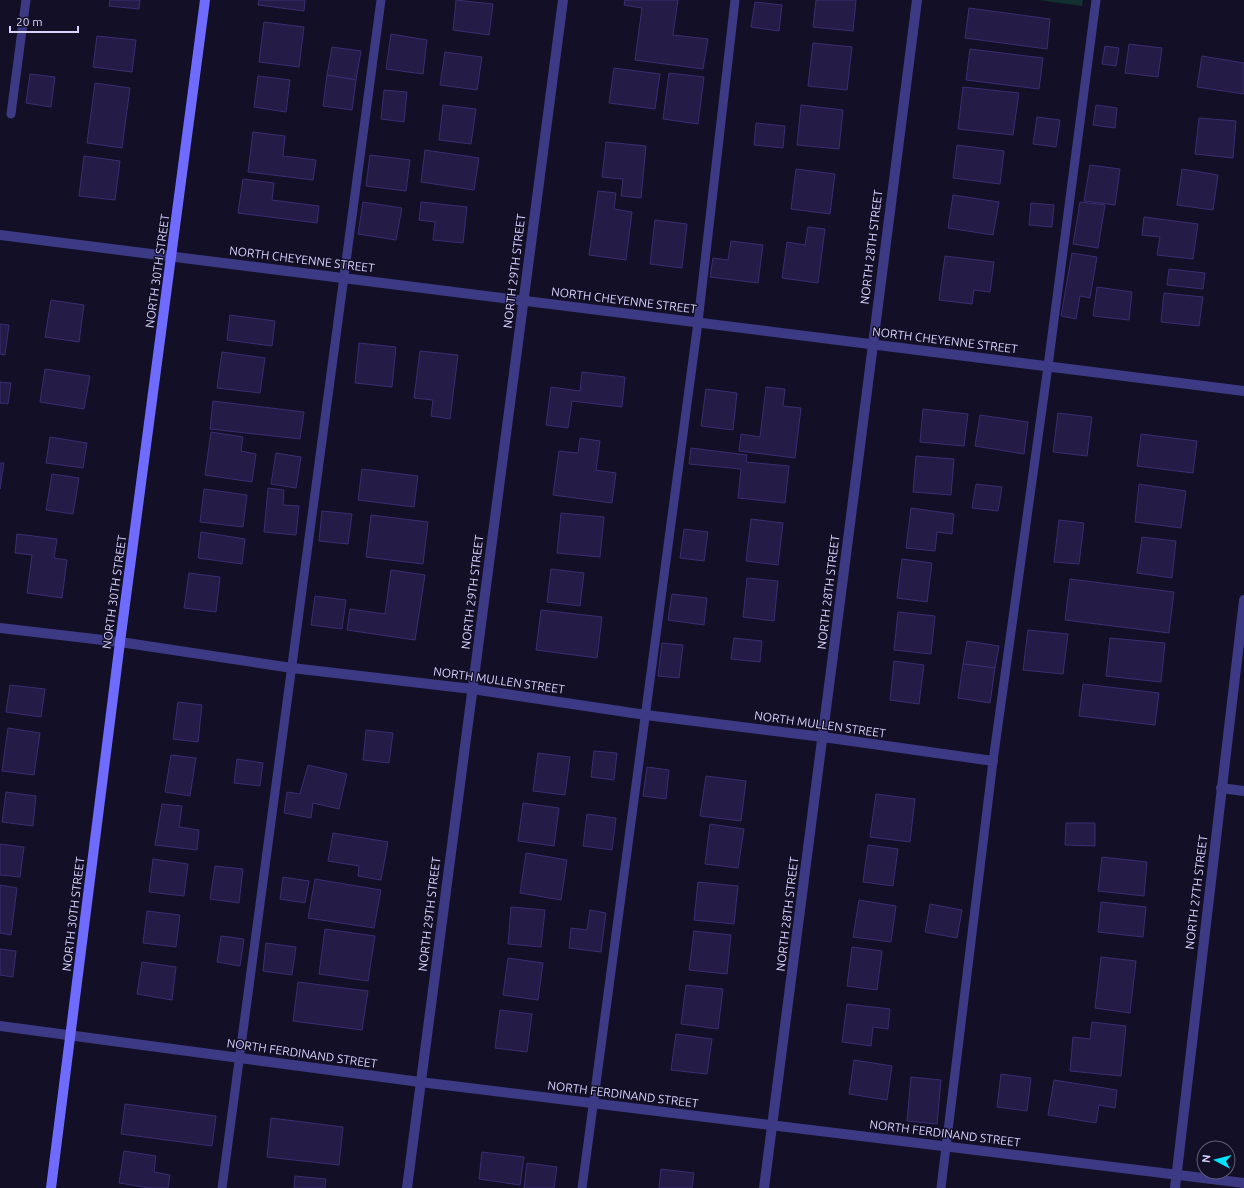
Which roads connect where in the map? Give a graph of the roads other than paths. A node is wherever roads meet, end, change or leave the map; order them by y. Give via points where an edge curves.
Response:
1 (26, 0) edge
2 (205, 0) edge
3 (381, 0) edge
4 (563, 0) edge
5 (735, 0) edge
6 (917, 0) edge
7 (1096, 0) edge
8 (11, 114) dead end
9 (0, 234) edge
10 (172, 256) junction
11 (344, 278) junction
12 (523, 300) junction
13 (698, 322) junction
14 (872, 344) junction
15 (1048, 366) junction
16 (1244, 391) edge
17 (1244, 600) edge
18 (0, 628) edge
19 (120, 642) junction
20 (292, 668) junction
21 (472, 689) junction
22 (646, 715) junction
23 (823, 737) junction
24 (993, 761) junction
25 (1221, 788) junction
26 (1244, 791) edge
27 (0, 1026) edge
28 (71, 1035) junction
29 (240, 1058) junction
30 (420, 1082) junction
31 (593, 1103) junction
32 (772, 1125) junction
33 (946, 1147) junction
34 (1177, 1175) junction
35 (1244, 1183) edge
36 (50, 1188) edge
37 (222, 1188) edge
38 (407, 1188) edge
39 (582, 1188) edge
40 (764, 1188) edge
41 (941, 1188) edge
42 (1176, 1188) edge

1 - 8 lane
2 - 10 main road, NORTH 30TH STREET
3 - 11 lane
4 - 12 street, NORTH 29TH STREET
5 - 13 lane
6 - 14 street, NORTH 28TH STREET
7 - 15 lane
9 - 10 street, NORTH CHEYENNE STREET
10 - 11 street, NORTH CHEYENNE STREET
10 - 19 main road, NORTH 30TH STREET
11 - 12 street, NORTH CHEYENNE STREET
11 - 20 lane
12 - 13 street, NORTH CHEYENNE STREET
12 - 21 street, NORTH 29TH STREET
13 - 14 street, NORTH CHEYENNE STREET
13 - 22 lane
14 - 15 street, NORTH CHEYENNE STREET
14 - 23 street, NORTH 28TH STREET
15 - 16 street, NORTH CHEYENNE STREET
15 - 24 lane
17 - 25 street, NORTH 27TH STREET
18 - 19 street, NORTH MULLEN STREET
19 - 20 street, NORTH MULLEN STREET
19 - 28 main road, NORTH 30TH STREET
20 - 21 street, NORTH MULLEN STREET
20 - 29 lane
21 - 22 street, NORTH MULLEN STREET
21 - 30 street, NORTH 29TH STREET
22 - 23 street, NORTH MULLEN STREET
22 - 31 lane
23 - 24 street, NORTH MULLEN STREET
23 - 32 street, NORTH 28TH STREET
24 - 33 lane
25 - 26 street
25 - 34 street, NORTH 27TH STREET
27 - 28 street, NORTH FERDINAND STREET
28 - 29 street, NORTH FERDINAND STREET
28 - 36 main road, NORTH 30TH STREET
29 - 30 street, NORTH FERDINAND STREET
29 - 37 lane
30 - 31 street, NORTH FERDINAND STREET
30 - 38 street, NORTH 29TH STREET
31 - 32 street, NORTH FERDINAND STREET
31 - 39 lane
32 - 33 street, NORTH FERDINAND STREET
32 - 40 street, NORTH 28TH STREET
33 - 34 street, NORTH FERDINAND STREET
33 - 41 lane
34 - 35 street, NORTH FERDINAND STREET
34 - 42 street, NORTH 27TH STREET

